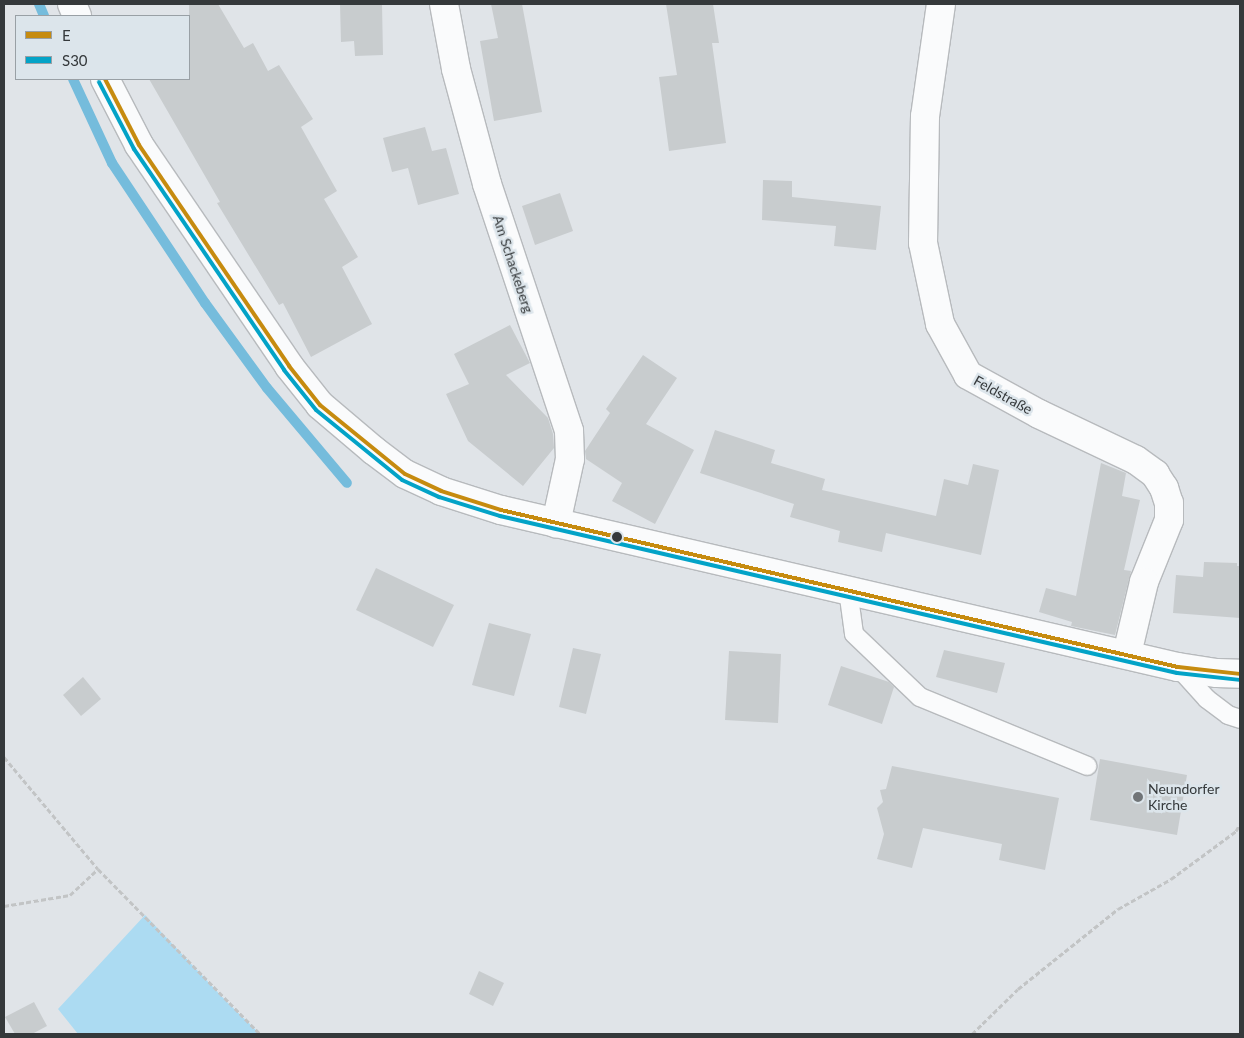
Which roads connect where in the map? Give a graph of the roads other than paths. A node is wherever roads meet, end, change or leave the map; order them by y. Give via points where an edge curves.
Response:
1 (444, 4) edge
2 (941, 4) edge
3 (106, 80) edge
4 (556, 523) junction
5 (848, 590) junction
6 (1127, 654) junction
7 (1178, 666) junction
8 (1240, 674) edge
9 (1240, 719) edge
10 (1087, 766) dead end

1 - 4 street, Am Schackeberg via 456,69 487,184 569,431 570,459
2 - 6 street, Feldstraße via 925,116 923,243 940,324 968,375 1039,414 1136,460 1155,474 1164,488 1169,503 1168,520 1144,582
3 - 4 street via 144,153 258,322 320,405 405,474 440,492
4 - 5 street
5 - 6 street
5 - 10 lane via 854,634 920,697
6 - 7 street
7 - 8 street
7 - 9 lane via 1207,699 1228,715

